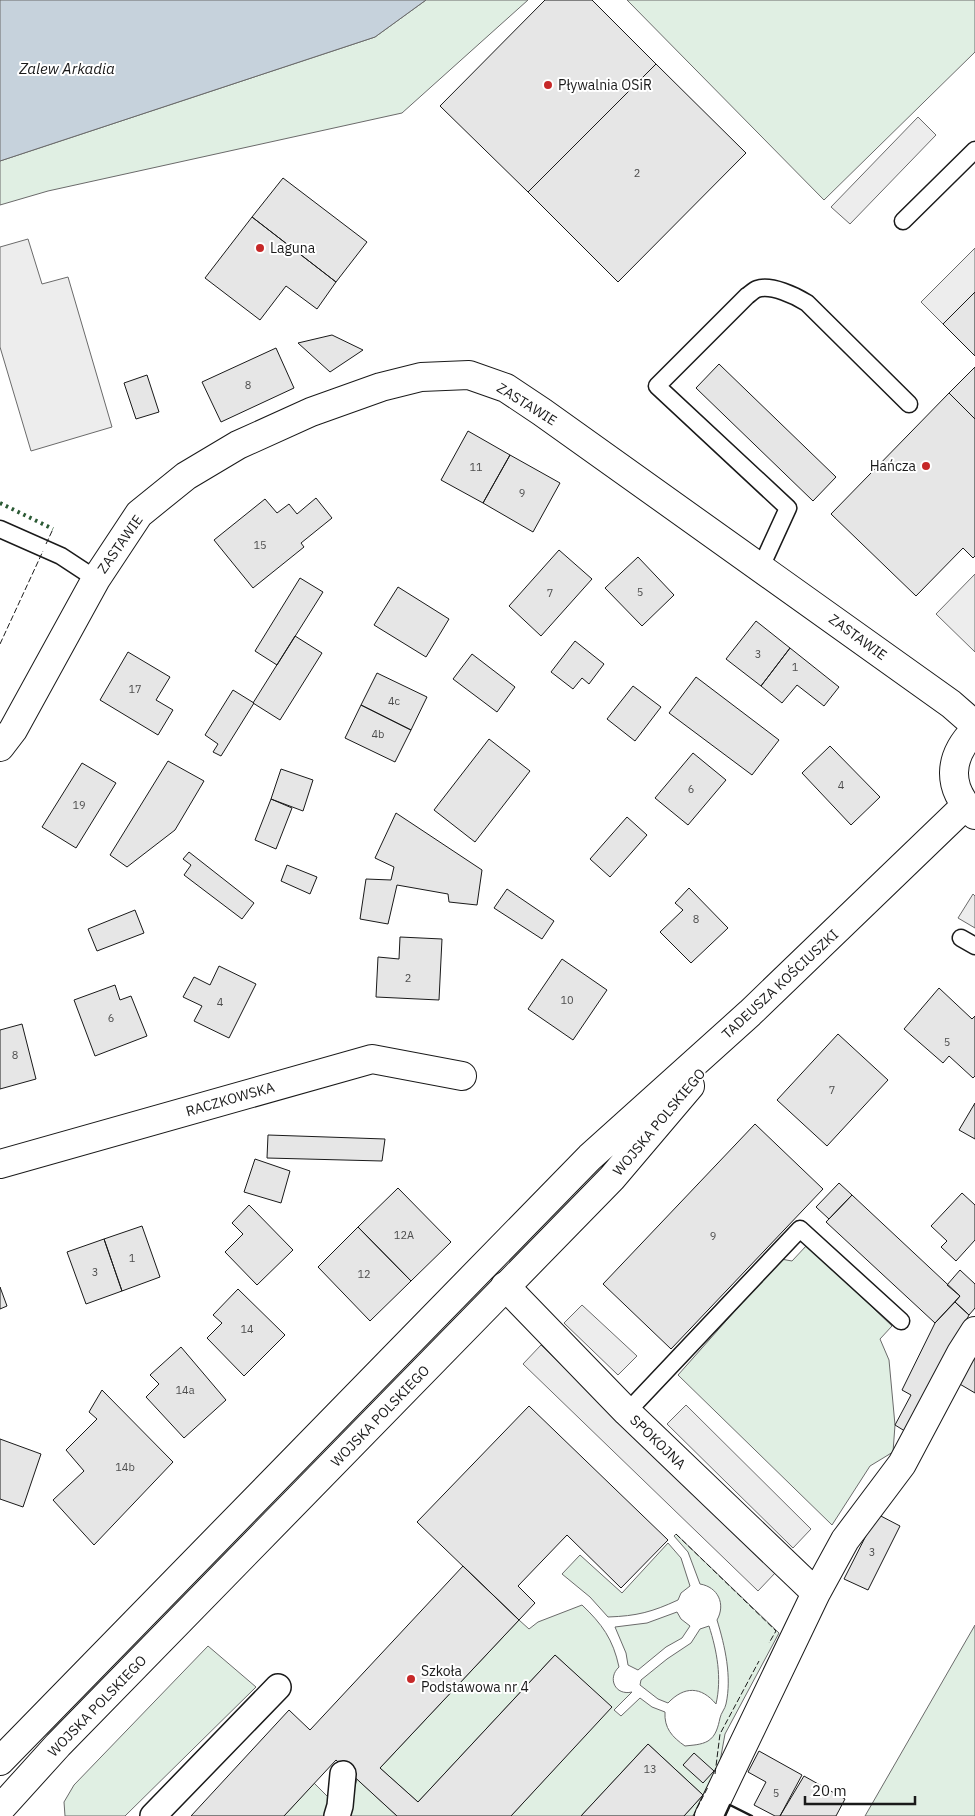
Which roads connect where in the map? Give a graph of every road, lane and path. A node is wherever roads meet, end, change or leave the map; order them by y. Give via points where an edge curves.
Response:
1 (975, 150) edge
2 (903, 221) dead end
3 (909, 404) dead end
4 (0, 529) edge
5 (761, 567) junction
6 (96, 579) junction
7 (975, 725) edge
8 (975, 730) edge
9 (0, 747) edge
10 (970, 811) edge
11 (961, 938) dead end
12 (975, 946) edge
13 (750, 1014) junction
14 (462, 1076) dead end
15 (0, 1164) edge
16 (505, 1286) junction
17 (901, 1322) dead end
18 (975, 1331) edge
19 (627, 1412) junction
20 (816, 1593) junction
21 (278, 1687) dead end
22 (0, 1761) edge
23 (343, 1774) dead end
24 (0, 1809) edge
25 (153, 1816) edge
26 (337, 1816) edge
27 (709, 1816) edge

1 - 2 lane
3 - 5 lane via 807,303 794,295 768,288 757,288 747,296 657,386 788,508
4 - 6 lane via 61,556
5 - 6 street, ZASTAWIE via 506,388 469,375 420,377 381,387 311,412 238,445 186,476 139,514
5 - 7 street, ZASTAWIE via 951,704
6 - 9 street, ZASTAWIE via 13,730
8 - 10 street via 964,741 956,757 954,774 957,791
10 - 13 street, TADEUSZA KOŚCIUSZKI
11 - 12 lane
13 - 16 street, WOJSKA POLSKIEGO via 624,1166
13 - 22 street, TADEUSZA KOŚCIUSZKI via 590,1157
14 - 15 street, RACZKOWSKA via 372,1059
16 - 19 street, SPOKOJNA
16 - 24 street, WOJSKA POLSKIEGO via 58,1745
17 - 19 lane via 800,1229
18 - 20 street via 960,1353 902,1464 845,1540
19 - 20 street, SPOKOJNA
20 - 27 street
21 - 25 street
23 - 26 street

